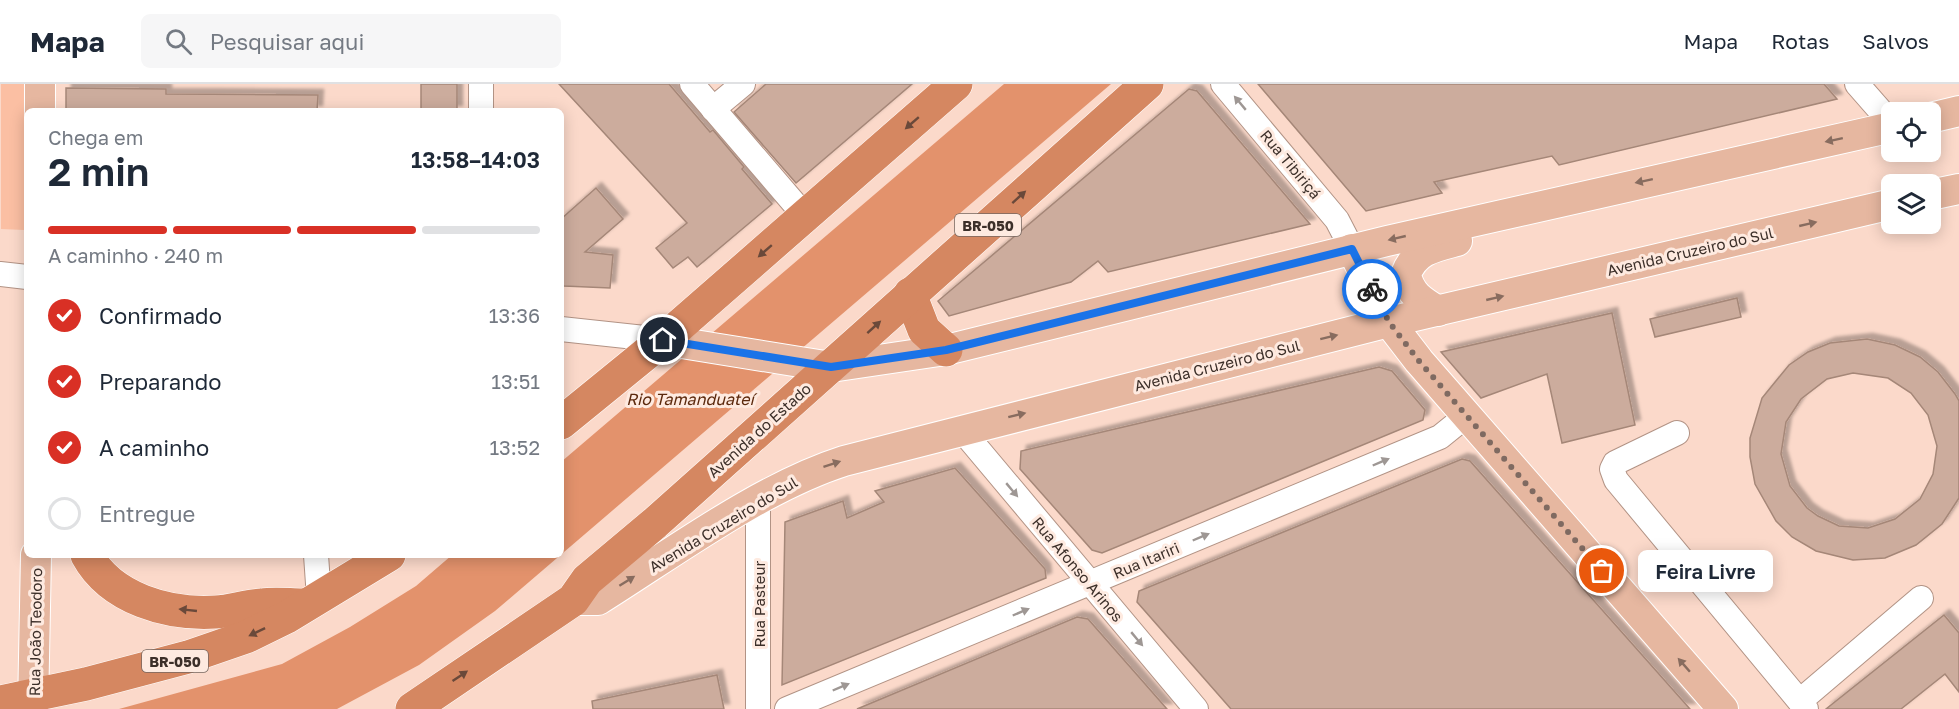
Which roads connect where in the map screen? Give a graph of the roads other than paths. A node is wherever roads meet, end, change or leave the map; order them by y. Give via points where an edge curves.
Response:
1 (40, 84) edge
2 (481, 84) edge
3 (692, 84) edge
4 (743, 84) edge
5 (956, 84) edge
6 (1147, 84) edge
7 (1223, 84) edge
8 (1857, 84) edge
9 (40, 108) edge
10 (481, 108) edge
11 (713, 109) junction
12 (1959, 111) edge
13 (1881, 113) edge
14 (1941, 115) edge
15 (1881, 128) edge
16 (1959, 189) edge
17 (1941, 193) edge
18 (1577, 196) junction
19 (1881, 207) edge
20 (805, 216) junction
21 (1352, 249) junction
22 (0, 274) edge
23 (24, 277) edge
24 (910, 294) junction
25 (1438, 311) junction
26 (1389, 322) junction
27 (564, 329) edge
28 (663, 340) junction
29 (946, 350) junction
30 (831, 367) junction
31 (1466, 416) junction
32 (564, 421) edge
33 (961, 429) junction
34 (1677, 433) dead end
35 (758, 500) junction
36 (36, 558) edge
37 (89, 558) edge
38 (316, 558) edge
39 (382, 558) edge
40 (1090, 583) junction
41 (1921, 598) dead end
42 (573, 600) junction
43 (314, 601) junction
44 (47, 701) edge
45 (0, 702) edge
46 (1803, 705) edge
47 (412, 709) edge
48 (758, 709) edge
49 (787, 709) edge
50 (1196, 709) edge
51 (1723, 709) edge

1 - 9 main road
2 - 10 street
3 - 11 street
4 - 11 street
5 -> 20 highway
24 -> 6 highway, Avenida do Estado / BR-050
21 -> 7 street, Rua Tibiriçá via 1337,220
8 - 13 street
11 - 20 street
12 - 14 main road
15 -> 18 main road
16 - 17 main road
18 -> 21 main road
18 - 25 main road via 1561,214 1430,248 1417,256 1406,274 1407,281 1418,298
25 -> 19 main road, Avenida Cruzeiro do Sul
20 -> 28 highway
21 - 26 main road
21 - 29 main road
22 - 23 street
24 - 29 highway via 924,330
30 -> 24 highway, Avenida do Estado / BR-050
25 - 26 main road, Avenida Cruzeiro do Sul
26 - 31 main road
33 -> 26 main road, Avenida Cruzeiro do Sul
27 - 28 street
28 - 30 main road
28 - 32 highway
29 - 30 main road
30 - 42 highway, Avenida do Estado / BR-050 via 587,580
40 -> 31 street, Rua Itariri via 1440,437
51 -> 31 main road
35 -> 33 main road, Avenida Cruzeiro do Sul via 820,468
33 -> 40 street, Rua Afonso Arinos
34 - 46 street via 1615,463 1612,469 1616,480
42 -> 35 main road, Avenida Cruzeiro do Sul via 598,600
35 - 48 street, Rua Pasteur
36 - 44 main road, Rua João Teodoro
43 -> 37 highway via 216,612 184,610 139,601 114,587 95,570
38 - 43 street
39 - 43 highway, BR-050
49 -> 40 street, Rua Itariri
40 -> 50 street, Rua Afonso Arinos
41 - 46 street
47 -> 42 highway, Avenida do Estado / BR-050
43 -> 44 highway, BR-050 via 246,637
44 - 45 highway, BR-050

